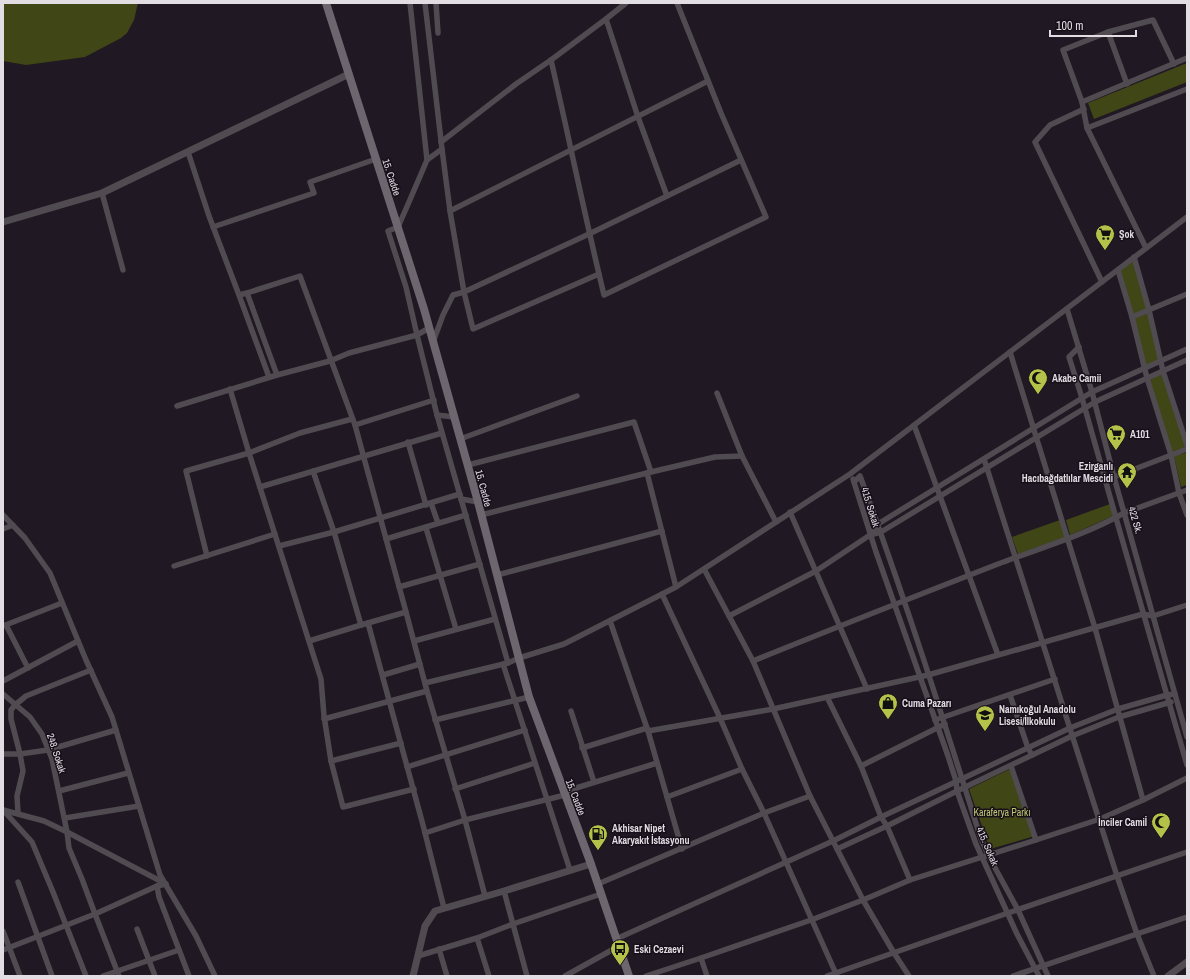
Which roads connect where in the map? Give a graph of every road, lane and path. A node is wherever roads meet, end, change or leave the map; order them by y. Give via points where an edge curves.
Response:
1 (326, 3) edge
2 (410, 3) edge
3 (425, 3) edge
4 (436, 3) edge
5 (626, 3) edge
6 (677, 3) edge
7 (606, 19) junction
8 (1108, 32) junction
9 (438, 33) dead end
10 (1187, 58) edge
11 (551, 60) junction
12 (1174, 64) junction
13 (349, 74) junction
14 (708, 81) junction
15 (1127, 84) junction
16 (1187, 89) edge
17 (1082, 102) junction
18 (1084, 109) junction
19 (638, 117) junction
20 (1087, 128) junction
21 (441, 142) junction
22 (442, 149) junction
23 (572, 150) junction
24 (188, 152) junction
25 (376, 159) junction
26 (427, 160) junction
27 (741, 160) junction
28 (102, 193) junction
29 (667, 196) junction
30 (450, 211) junction
31 (1187, 216) edge
32 (3, 222) edge
33 (213, 227) junction
34 (398, 227) junction
35 (589, 234) junction
36 (1146, 248) junction
37 (1134, 257) junction
38 (123, 270) dead end
39 (1118, 270) junction
40 (599, 274) junction
41 (1102, 282) junction
42 (464, 292) junction
43 (247, 293) junction
44 (1187, 294) edge
45 (239, 295) junction
46 (1067, 309) junction
47 (1150, 310) junction
48 (1132, 318) junction
49 (429, 328) junction
50 (416, 335) junction
51 (433, 342) junction
52 (1079, 347) junction
53 (1187, 349) edge
54 (1010, 352) junction
55 (332, 360) junction
56 (1187, 360) edge
57 (1161, 361) junction
58 (1144, 368) junction
59 (1163, 371) junction
60 (277, 375) junction
61 (270, 377) junction
62 (1147, 378) junction
63 (230, 389) junction
64 (1092, 392) junction
65 (717, 393) dead end
66 (577, 396) dead end
67 (1082, 398) junction
68 (434, 400) junction
69 (1095, 402) junction
70 (177, 406) dead end
71 (1085, 408) junction
72 (438, 415) junction
73 (454, 417) junction
74 (352, 418) junction
75 (355, 425) junction
76 (914, 425) junction
77 (1034, 428) junction
78 (442, 432) junction
79 (1036, 437) junction
80 (460, 439) junction
81 (408, 442) junction
82 (1187, 445) edge
83 (1187, 449) edge
84 (249, 453) junction
85 (1171, 455) junction
86 (364, 456) junction
87 (742, 456) junction
88 (984, 459) junction
89 (468, 465) junction
90 (987, 467) junction
91 (313, 471) junction
92 (649, 473) junction
93 (850, 474) junction
94 (1114, 477) junction
95 (854, 482) junction
96 (260, 487) junction
97 (937, 488) junction
98 (1187, 490) edge
99 (1179, 493) junction
100 (940, 496) junction
101 (461, 497) junction
102 (478, 502) junction
103 (429, 504) junction
104 (790, 512) junction
105 (1124, 513) junction
106 (3, 515) edge
107 (466, 515) junction
108 (481, 515) junction
109 (1187, 515) edge
110 (381, 518) junction
111 (1115, 518) junction
112 (776, 522) junction
113 (438, 524) junction
114 (878, 524) junction
115 (13, 525) junction
116 (426, 528) junction
117 (3, 529) edge
118 (662, 531) junction
119 (334, 532) junction
120 (881, 532) junction
121 (275, 534) junction
122 (870, 535) junction
123 (1068, 538) junction
124 (386, 539) junction
125 (279, 546) junction
126 (207, 556) junction
127 (1016, 557) junction
128 (480, 564) junction
129 (174, 566) dead end
130 (704, 569) junction
131 (816, 571) junction
132 (440, 575) junction
133 (497, 575) junction
134 (968, 576) junction
135 (400, 587) junction
136 (676, 587) junction
137 (662, 594) junction
138 (904, 601) junction
139 (62, 603) junction
140 (894, 605) junction
141 (1187, 605) edge
142 (406, 612) junction
143 (1143, 614) junction
144 (729, 616) junction
145 (1153, 616) junction
146 (495, 619) junction
147 (610, 621) junction
148 (368, 624) junction
149 (4, 625) edge
150 (360, 625) junction
151 (840, 626) junction
152 (1095, 628) junction
153 (456, 630) junction
154 (78, 641) junction
155 (309, 641) junction
156 (414, 641) junction
157 (1043, 643) junction
158 (998, 655) junction
159 (519, 658) junction
160 (753, 661) junction
161 (420, 664) junction
162 (506, 664) junction
163 (28, 668) junction
164 (91, 670) junction
165 (928, 674) junction
166 (383, 675) junction
167 (920, 676) junction
168 (1055, 679) junction
169 (3, 681) edge
170 (424, 683) junction
171 (868, 689) junction
172 (427, 691) junction
173 (3, 694) edge
174 (1010, 694) junction
175 (1175, 694) junction
176 (1167, 695) junction
177 (529, 697) junction
178 (827, 697) junction
179 (515, 700) junction
180 (1177, 701) junction
181 (390, 702) junction
182 (1169, 703) junction
183 (15, 705) junction
184 (773, 709) junction
185 (1118, 709) junction
186 (571, 711) dead end
187 (943, 717) junction
188 (1119, 717) junction
189 (720, 718) junction
190 (324, 719) junction
191 (435, 720) junction
192 (935, 720) junction
193 (945, 724) junction
194 (938, 728) junction
195 (1070, 728) junction
196 (116, 730) junction
197 (525, 730) junction
198 (647, 730) junction
199 (1072, 736) junction
200 (1187, 737) edge
201 (401, 744) junction
202 (582, 748) junction
203 (1028, 748) junction
204 (48, 750) junction
205 (3, 754) edge
206 (20, 754) junction
207 (445, 755) junction
208 (1032, 756) junction
209 (331, 761) junction
210 (657, 763) junction
211 (536, 764) junction
212 (1187, 765) edge
213 (861, 766) junction
214 (1011, 766) junction
215 (407, 767) junction
216 (742, 769) junction
217 (128, 773) junction
218 (1187, 778) edge
219 (962, 779) junction
220 (956, 781) junction
221 (594, 782) junction
222 (965, 787) junction
223 (414, 789) junction
224 (455, 789) junction
225 (957, 791) junction
226 (59, 792) junction
227 (564, 794) junction
228 (810, 796) junction
229 (667, 797) junction
230 (547, 800) junction
231 (1143, 800) junction
232 (139, 806) junction
233 (3, 810) edge
234 (764, 813) junction
235 (18, 814) junction
236 (881, 817) junction
237 (64, 818) junction
238 (1100, 819) junction
239 (465, 820) junction
240 (887, 826) junction
241 (67, 832) junction
242 (425, 833) junction
243 (1036, 840) junction
244 (833, 841) junction
245 (682, 849) junction
246 (837, 849) junction
247 (1187, 852) edge
248 (988, 855) junction
249 (982, 857) junction
250 (785, 862) junction
251 (591, 864) junction
252 (570, 870) junction
253 (1117, 876) junction
254 (910, 880) junction
255 (18, 882) dead end
256 (166, 884) junction
257 (598, 884) junction
258 (157, 886) junction
259 (504, 891) junction
260 (601, 894) junction
261 (485, 896) junction
262 (863, 900) junction
263 (444, 908) junction
264 (1018, 910) junction
265 (1008, 913) junction
266 (95, 914) junction
267 (1187, 917) edge
268 (811, 920) junction
269 (513, 924) junction
270 (67, 925) junction
271 (136, 929) dead end
272 (3, 931) edge
273 (1137, 934) junction
274 (38, 936) junction
275 (477, 938) junction
276 (618, 942) junction
277 (10, 947) junction
278 (3, 950) edge
279 (179, 950) junction
280 (439, 950) junction
281 (894, 953) junction
282 (418, 956) junction
283 (701, 958) junction
284 (148, 960) junction
285 (1187, 962) edge
286 (1043, 966) junction
287 (1035, 968) junction
288 (118, 973) edge
289 (836, 975) edge
290 (20, 976) edge
291 (52, 976) edge
292 (86, 976) edge
293 (103, 976) edge
294 (155, 976) edge
295 (189, 976) edge
296 (215, 976) edge
297 (412, 976) edge
298 (448, 976) edge
299 (489, 976) edge
300 (527, 976) edge
301 (565, 976) edge
302 (629, 976) edge
303 (646, 976) edge
304 (707, 976) edge
305 (828, 976) edge
306 (909, 976) edge
307 (1013, 976) edge
308 (1039, 976) edge
309 (1048, 976) edge
310 (1154, 976) edge
311 (1168, 976) edge

1 - 13 main road, 15. Cadde
2 - 26 street
3 - 21 street
4 - 9 street
5 - 7 street
6 - 14 street
7 - 11 street
7 - 19 street
8 - 12 street via 1153,20
8 - 15 street
8 - 17 street via 1063,50
10 - 12 street
11 - 21 street
11 - 23 street
12 - 15 street
13 - 24 street
13 - 25 main road, 15. Cadde
14 - 19 street
14 - 27 street
15 - 17 street
16 - 20 street
17 - 18 street
18 - 20 street
18 - 41 street via 1050,125 1035,142
19 - 23 street
19 - 29 street
20 - 36 street
21 - 22 street
22 - 26 street
22 - 30 street
23 - 30 street
23 - 35 street
24 - 28 street
24 - 33 street
25 - 33 street via 310,182 314,193
25 - 34 main road, 15. Cadde
26 - 34 street
27 - 29 street
27 - 40 street via 766,217 604,295
28 - 32 street
28 - 38 street
29 - 35 street
30 - 42 street
31 - 36 street
33 - 45 street
34 - 49 main road, 15. Cadde
34 - 50 street via 388,231 406,287
35 - 40 street
35 - 42 street
36 - 37 street
37 - 39 street
37 - 47 street
39 - 41 street
39 - 48 street
40 - 42 street via 473,329
41 - 46 street
42 - 51 street via 453,295
43 - 45 street
43 - 55 street via 300,276
43 - 60 street
44 - 47 street
45 - 61 street
46 - 52 street, 422 Sk.
46 - 54 street
47 - 48 street
47 - 57 street
48 - 58 street
49 - 50 street
49 - 51 main road, 15. Cadde
50 - 55 street
50 - 68 street
51 - 73 main road, 15. Cadde
52 - 64 street, 422 Sk.
52 - 67 street, 422 Sk. via 1069,357
53 - 57 street
54 - 76 street
54 - 77 street
55 - 60 street
55 - 74 street
56 - 59 street
57 - 58 street
57 - 59 street
58 - 62 street
58 - 64 street
59 - 62 street
59 - 82 street
60 - 61 street
61 - 63 street
62 - 69 street
62 - 85 street
63 - 70 street
63 - 84 street
64 - 67 street
64 - 69 street, 422 Sk.
65 - 87 street
66 - 80 street
67 - 71 street, 422 Sk.
67 - 77 street
68 - 72 street
68 - 75 street
69 - 71 street
69 - 94 street, 422 Sk.
71 - 79 street
71 - 111 street, 422 Sk.
72 - 73 street
72 - 78 street
73 - 80 main road, 15. Cadde
74 - 75 street
74 - 84 street
75 - 86 street
76 - 93 street
76 - 97 street
77 - 79 street
77 - 88 street
78 - 81 street
78 - 101 street
79 - 90 street
79 - 123 street
80 - 89 main road, 15. Cadde
81 - 86 street
81 - 103 street
83 - 85 street
84 - 96 street
84 - 126 street via 186,471
85 - 94 street
85 - 99 street
86 - 91 street
86 - 110 street
87 - 92 street via 715,457
87 - 112 street
88 - 90 street
88 - 97 street
89 - 92 street via 634,422
89 - 102 main road, 15. Cadde
90 - 100 street
90 - 127 street
91 - 96 street
91 - 119 street
92 - 108 street
92 - 118 street
93 - 95 street
93 - 104 street
94 - 105 street, 422 Sk.
95 - 114 street, 415. Sokak via 860,476
95 - 122 street, 415. Sokak
96 - 121 street
97 - 100 street
97 - 114 street
98 - 99 street
99 - 105 street
99 - 109 street
100 - 120 street
100 - 134 street
101 - 102 street
101 - 103 street
101 - 107 street
102 - 108 main road, 15. Cadde
103 - 110 street
103 - 113 street
104 - 112 street
104 - 131 street
105 - 111 street
105 - 145 street, 422 Sk.
106 - 115 street
107 - 113 street
107 - 128 street
108 - 133 main road, 15. Cadde
110 - 119 street
110 - 124 street
111 - 123 street
111 - 143 street, 422 Sk.
112 - 130 street
113 - 116 street
114 - 120 street, 415. Sokak
114 - 122 street
115 - 117 street
115 - 139 street via 50,573
116 - 124 street
116 - 132 street
118 - 133 street
118 - 136 street
119 - 125 street
119 - 150 street
120 - 122 street
120 - 138 street, 415. Sokak
121 - 125 street
121 - 126 street
122 - 131 street
122 - 140 street, 415. Sokak
123 - 127 street
123 - 152 street
124 - 135 street
125 - 155 street
126 - 129 street
127 - 134 street
127 - 157 street
128 - 132 street
128 - 146 street
130 - 136 street
130 - 144 street
131 - 144 street
131 - 151 street
132 - 135 street
132 - 153 street
133 - 159 main road, 15. Cadde
134 - 138 street
134 - 158 street
135 - 142 street
136 - 137 street
137 - 147 street
137 - 189 street
138 - 140 street
138 - 165 street, 415. Sokak
139 - 149 street
139 - 154 street
140 - 151 street
140 - 167 street, 415. Sokak
141 - 145 street
142 - 148 street
142 - 156 street
143 - 145 street
143 - 152 street
143 - 176 street, 422 Sk.
144 - 160 street
145 - 175 street, 422 Sk.
146 - 153 street
146 - 162 street
147 - 159 street via 564,644
147 - 198 street
148 - 150 street
148 - 166 street
149 - 163 street
150 - 155 street
151 - 160 street
151 - 171 street
152 - 157 street
152 - 185 street
153 - 156 street
154 - 163 street
154 - 164 street
155 - 190 street via 321,679
156 - 161 street
157 - 158 street
157 - 168 street
158 - 165 street
159 - 162 street
159 - 177 main road, 15. Cadde
160 - 184 street
161 - 166 street
161 - 170 street
162 - 170 street
162 - 179 street
163 - 169 street
164 - 183 street via 26,696
164 - 196 street
165 - 167 street
165 - 187 street, 415. Sokak
166 - 181 street
167 - 171 street
167 - 192 street, 415. Sokak
168 - 174 street
168 - 195 street
170 - 172 street
171 - 178 street
172 - 181 street
172 - 191 street
173 - 183 street, 248. Sokak
174 - 187 street
174 - 203 street
175 - 176 street
175 - 180 street, 422 Sk.
176 - 182 street, 422 Sk.
176 - 185 street
177 - 179 street
177 - 227 main road, 15. Cadde
178 - 184 street
178 - 213 street
179 - 191 street
179 - 197 street
180 - 182 street
180 - 200 street, 422 Sk.
181 - 190 street
181 - 201 street
182 - 188 street
182 - 212 street, 422 Sk.
183 - 204 street, 248. Sokak via 30,717 42,734
183 - 206 street via 11,710 11,718
184 - 189 street
184 - 228 street
185 - 188 street
185 - 195 street
186 - 202 street
187 - 192 street
187 - 193 street, 415. Sokak
188 - 199 street
188 - 231 street
189 - 198 street
189 - 216 street
190 - 209 street
191 - 207 street
192 - 194 street, 415. Sokak
193 - 194 street
193 - 219 street, 415. Sokak
194 - 213 street
194 - 220 street, 415. Sokak
195 - 199 street
195 - 203 street
196 - 204 street
196 - 217 street
197 - 207 street
197 - 211 street
198 - 202 street
198 - 210 street
199 - 208 street
199 - 238 street
201 - 209 street
201 - 215 street
202 - 221 street
203 - 208 street
203 - 219 street
204 - 206 street
204 - 226 street, 248. Sokak
205 - 206 street
206 - 235 street via 23,771 17,796
207 - 215 street
207 - 224 street
208 - 214 street
209 - 223 street via 343,807
210 - 221 street
210 - 229 street
211 - 224 street
211 - 230 street
213 - 236 street
214 - 222 street
214 - 243 street
215 - 223 street
216 - 229 street
216 - 234 street
217 - 226 street
217 - 232 street
218 - 231 street
219 - 220 street
219 - 222 street, 415. Sokak
220 - 225 street, 415. Sokak
220 - 236 street
221 - 227 street
222 - 225 street
222 - 248 street, 415. Sokak
223 - 242 street
224 - 239 street
225 - 240 street
225 - 249 street, 415. Sokak
226 - 237 street, 248. Sokak
227 - 230 street
227 - 251 main road, 15. Cadde
228 - 234 street
228 - 244 street
229 - 245 street
230 - 239 street
230 - 252 street
231 - 238 street
232 - 237 street
232 - 256 street via 160,875
233 - 235 street
233 - 270 street via 32,842
234 - 245 street
234 - 250 street
235 - 241 street via 44,820
236 - 240 street
236 - 244 street
237 - 241 street, 248. Sokak
238 - 243 street
238 - 253 street
239 - 242 street
239 - 261 street
240 - 246 street
240 - 254 street
241 - 256 street
241 - 266 street, 248. Sokak via 69,848
242 - 263 street
243 - 248 street
244 - 246 street
244 - 250 street
245 - 257 street
246 - 262 street
247 - 253 street
248 - 249 street
248 - 264 street, 415. Sokak
249 - 254 street
249 - 265 street, 415. Sokak
250 - 268 street
250 - 276 street
251 - 252 street
251 - 257 main road, 15. Cadde
252 - 259 street
253 - 264 street
253 - 273 street
254 - 262 street
255 - 274 street
256 - 258 street
256 - 296 street via 196,936
257 - 260 main road, 15. Cadde
258 - 266 street
258 - 279 street
259 - 261 street
259 - 269 street
260 - 269 street
260 - 276 main road, 15. Cadde
261 - 263 street
262 - 268 street
262 - 281 street
263 - 282 street via 435,911 425,926
264 - 265 street
264 - 286 street, 415. Sokak
265 - 281 street
265 - 287 street, 415. Sokak
266 - 270 street
266 - 288 street, 248. Sokak
267 - 273 street
268 - 283 street
268 - 289 street
269 - 275 street
269 - 300 street
270 - 274 street
270 - 292 street
271 - 284 street
272 - 277 street
273 - 286 street
273 - 310 street
274 - 277 street
274 - 291 street
275 - 280 street
275 - 299 street
276 - 301 street
276 - 302 main road, 15. Cadde
277 - 278 street
277 - 290 street
279 - 284 street
279 - 295 street
280 - 282 street
280 - 298 street
281 - 289 street
281 - 306 street
282 - 297 street
283 - 303 street
283 - 304 street
284 - 288 street
284 - 294 street
285 - 311 street
286 - 287 street
286 - 309 street, 415. Sokak
287 - 307 street
287 - 308 street, 415. Sokak
288 - 293 street
289 - 305 street

